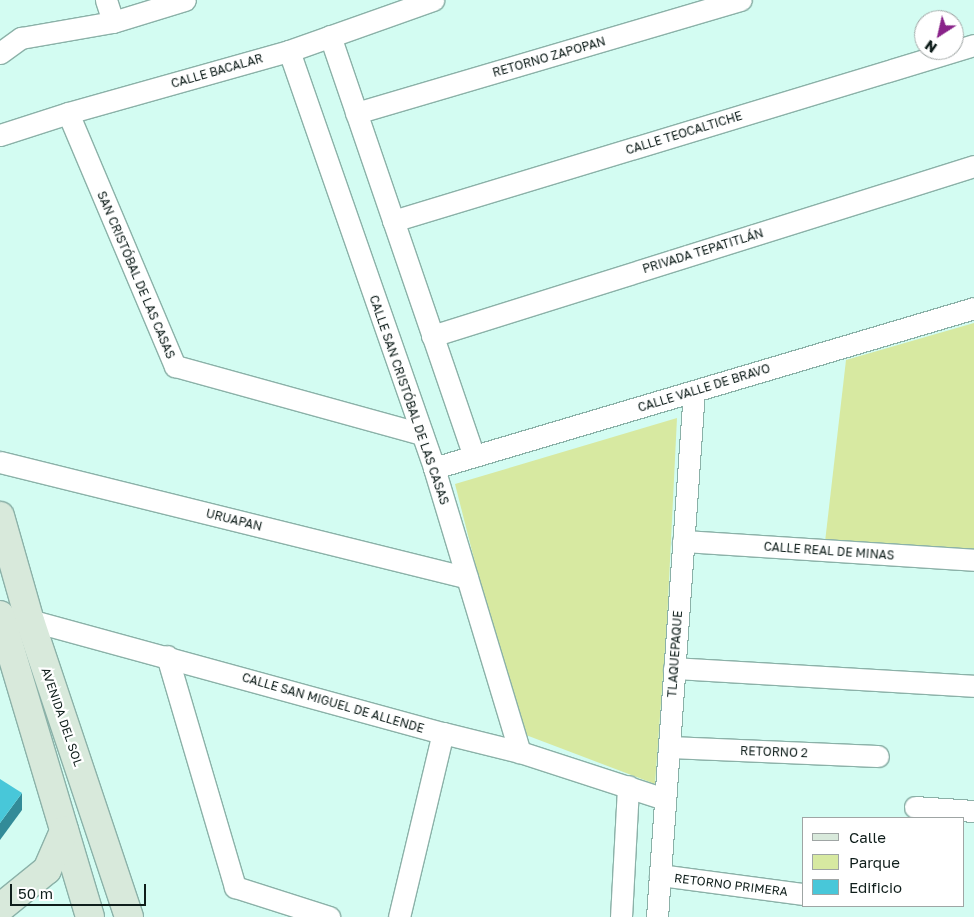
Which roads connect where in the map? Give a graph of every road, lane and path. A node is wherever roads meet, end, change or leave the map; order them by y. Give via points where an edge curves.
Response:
1 (106, 0) edge
2 (185, 0) edge
3 (741, 0) edge
4 (421, 2) edge
5 (113, 22) junction
6 (330, 36) junction
7 (974, 45) edge
8 (289, 51) junction
9 (0, 53) edge
10 (68, 113) junction
11 (356, 113) junction
12 (0, 136) edge
13 (974, 166) edge
14 (393, 221) junction
15 (974, 308) edge
16 (432, 336) junction
17 (694, 391) junction
18 (422, 434) junction
19 (474, 456) junction
20 (0, 462) edge
21 (434, 468) junction
22 (0, 516) edge
23 (683, 541) junction
24 (974, 560) edge
25 (467, 578) junction
26 (0, 610) edge
27 (0, 615) edge
28 (30, 621) junction
29 (167, 656) junction
30 (674, 668) junction
31 (974, 686) edge
32 (442, 733) junction
33 (669, 747) junction
34 (520, 752) junction
35 (878, 756) dead end
36 (628, 786) junction
37 (665, 799) junction
38 (915, 807) dead end
39 (974, 811) edge
40 (64, 831) junction
41 (660, 875) junction
42 (802, 894) edge
43 (0, 908) edge
44 (90, 917) edge
45 (129, 917) edge
46 (329, 917) edge
47 (399, 917) edge
48 (621, 917) edge
49 (656, 917) edge

1 - 5 street
2 - 5 street
3 - 11 street, RETORNO ZAPOPAN
4 - 6 street, CALLE BACALAR
5 - 9 street via 21,38
6 - 8 street, CALLE BACALAR
6 - 11 street
7 - 14 street, CALLE TEOCALTICHE
8 - 10 street, CALLE BACALAR
8 - 18 street, CALLE SAN CRISTÓBAL DE LAS CASAS
10 - 12 street, CALLE BACALAR
10 - 18 street, SAN CRISTÓBAL DE LAS CASAS via 174,366
11 - 14 street
13 - 16 street, PRIVADA TEPATITLÁN
14 - 16 street
15 - 17 street, CALLE VALLE DE BRAVO
16 - 19 street
17 - 19 street, CALLE VALLE DE BRAVO
17 - 23 street, TLAQUEPAQUE
18 - 21 street, CALLE SAN CRISTÓBAL DE LAS CASAS
19 - 21 street, CALLE VALLE DE BRAVO
20 - 25 street, URUAPAN
21 - 25 street, CALLE SAN CRISTÓBAL DE LAS CASAS
22 - 28 street, AVENIDA DEL SOL
23 - 24 street, CALLE REAL DE MINAS
23 - 30 street, TLAQUEPAQUE
25 - 34 street, CALLE SAN CRISTÓBAL DE LAS CASAS
26 - 28 street, CALLE SAN MIGUEL DE ALLENDE
27 - 40 street
28 - 29 street, CALLE SAN MIGUEL DE ALLENDE
28 - 45 street, AVENIDA DEL SOL
29 - 32 street, CALLE SAN MIGUEL DE ALLENDE
29 - 46 street via 236,887
30 - 31 street
30 - 33 street, TLAQUEPAQUE
32 - 34 street, CALLE SAN MIGUEL DE ALLENDE
32 - 47 street
33 - 35 street, RETORNO 2
33 - 37 street, TLAQUEPAQUE
34 - 36 street, CALLE SAN MIGUEL DE ALLENDE
36 - 37 street, CALLE SAN MIGUEL DE ALLENDE
36 - 48 street
37 - 41 street, TLAQUEPAQUE
38 - 39 street
40 - 43 street via 47,870
40 - 44 street
41 - 42 street, RETORNO PRIMERA
41 - 49 street, TLAQUEPAQUE

